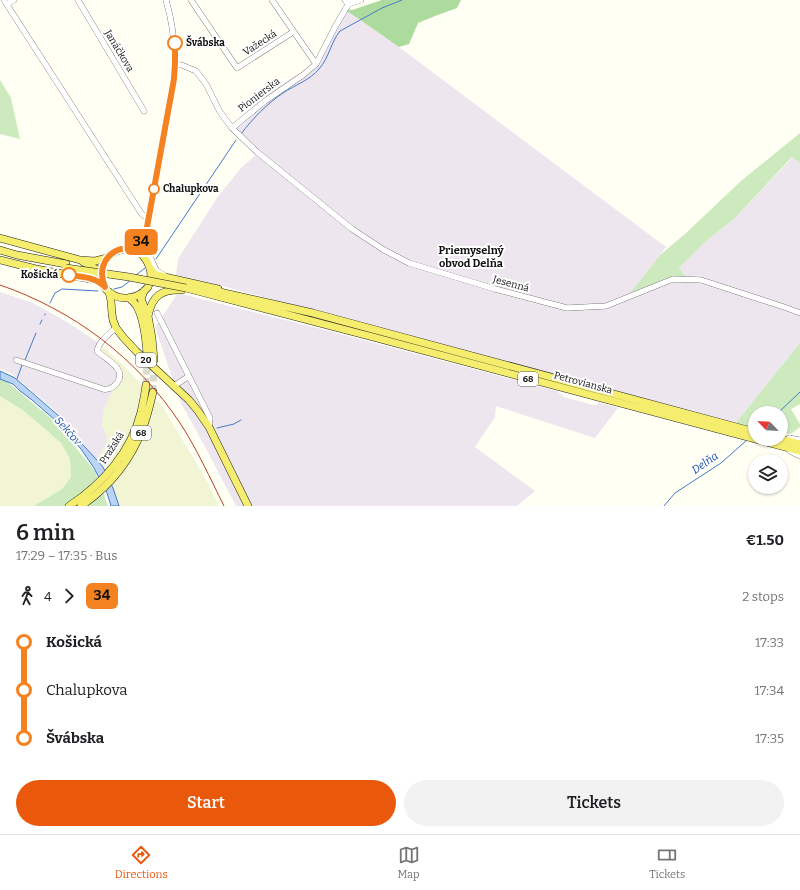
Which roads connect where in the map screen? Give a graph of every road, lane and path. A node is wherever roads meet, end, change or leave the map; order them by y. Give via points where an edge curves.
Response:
1 (14, 0) edge
2 (78, 0) edge
3 (166, 0) edge
4 (190, 0) edge
5 (272, 0) edge
6 (361, 0) edge
7 (348, 1) edge
8 (6, 2) edge
9 (293, 32) junction
10 (175, 63) junction
11 (316, 64) junction
12 (144, 111) dead end
13 (232, 128) junction
14 (149, 217) junction
15 (0, 238) edge
16 (145, 238) junction
17 (129, 249) junction
18 (0, 250) edge
19 (0, 255) edge
20 (107, 258) junction
21 (147, 259) junction
22 (0, 260) edge
23 (80, 260) junction
24 (66, 266) junction
25 (150, 268) junction
26 (101, 275) junction
27 (170, 277) junction
28 (185, 288) junction
29 (107, 290) junction
30 (145, 290) junction
31 (127, 298) junction
32 (112, 310) junction
33 (157, 313) dead end
34 (800, 314) edge
35 (148, 316) junction
36 (312, 317) junction
37 (116, 328) junction
38 (147, 354) tunnel mouth
39 (154, 360) tunnel mouth
40 (21, 362) dead end
41 (189, 376) junction
42 (146, 385) tunnel mouth
43 (174, 386) junction
44 (152, 392) tunnel mouth
45 (209, 428) junction
46 (748, 430) edge
47 (748, 438) edge
48 (788, 440) edge
49 (800, 440) edge
50 (788, 442) edge
51 (788, 444) edge
52 (800, 444) edge
53 (788, 446) edge
54 (800, 451) edge
55 (800, 456) edge
56 (118, 466) junction
57 (91, 494) junction
58 (69, 506) edge
59 (81, 506) edge
60 (248, 506) edge

1 - 8 street
2 - 12 street, Janáčkova
3 - 10 street via 174,36
4 - 9 street, Važecká via 237,68
5 - 9 street, Važecká
6 - 7 street, Pionierska
7 - 11 street, Pionierska
8 - 14 street via 141,214
9 - 11 street, Važecká
10 - 13 street via 196,71
10 - 14 street
11 - 13 street, Pionierska
13 - 34 street, Jesenná via 275,167 352,229 396,257 413,264 567,308 606,306 673,279 701,280
14 - 16 street
15 - 23 main road
16 - 17 street
16 - 21 street
16 - 27 street via 148,254 155,268
17 - 20 main road via 118,250
17 - 21 main road
18 - 24 main road
19 - 24 main road
20 - 23 main road via 95,261
20 - 26 main road
21 - 25 main road
22 - 29 main road via 96,280
23 - 26 main road via 98,270
24 - 28 main road via 156,278
25 - 27 main road, 68 via 156,275
25 - 30 main road via 149,284
26 - 29 main road
27 - 36 main road, 68 via 279,303
28 - 30 main road via 158,286
28 - 35 main road via 159,294 151,305
28 - 36 main road
29 - 31 main road
29 - 32 main road, 20
30 - 31 main road
30 - 35 main road via 142,299
31 - 32 main road via 119,301
31 - 38 main road via 136,304
32 - 37 main road, 20
33 - 41 street
35 - 39 main road
36 - 46 main road, Petrovianska / 68
36 - 47 main road, Petrovianska / 68
37 - 40 street via 103,340 97,351 119,371 119,381 110,389 103,389
37 - 43 main road, 20 via 127,342
41 - 43 street
41 - 45 street via 210,418
42 - 56 main road, Pražská / 68 via 141,413
43 - 45 main road, 20 via 189,400
44 - 56 main road, Pražská / 68 via 142,430 135,445
45 - 60 main road, 20
48 - 49 street, Petrovianska
50 - 52 main road, Petrovianska / 68
51 - 54 main road, Petrovianska / 68
53 - 55 street, Petrovianska
56 - 57 main road, Pražská / 68
57 - 58 main road, Pražská / 68
57 - 59 main road, Pražská / 68

